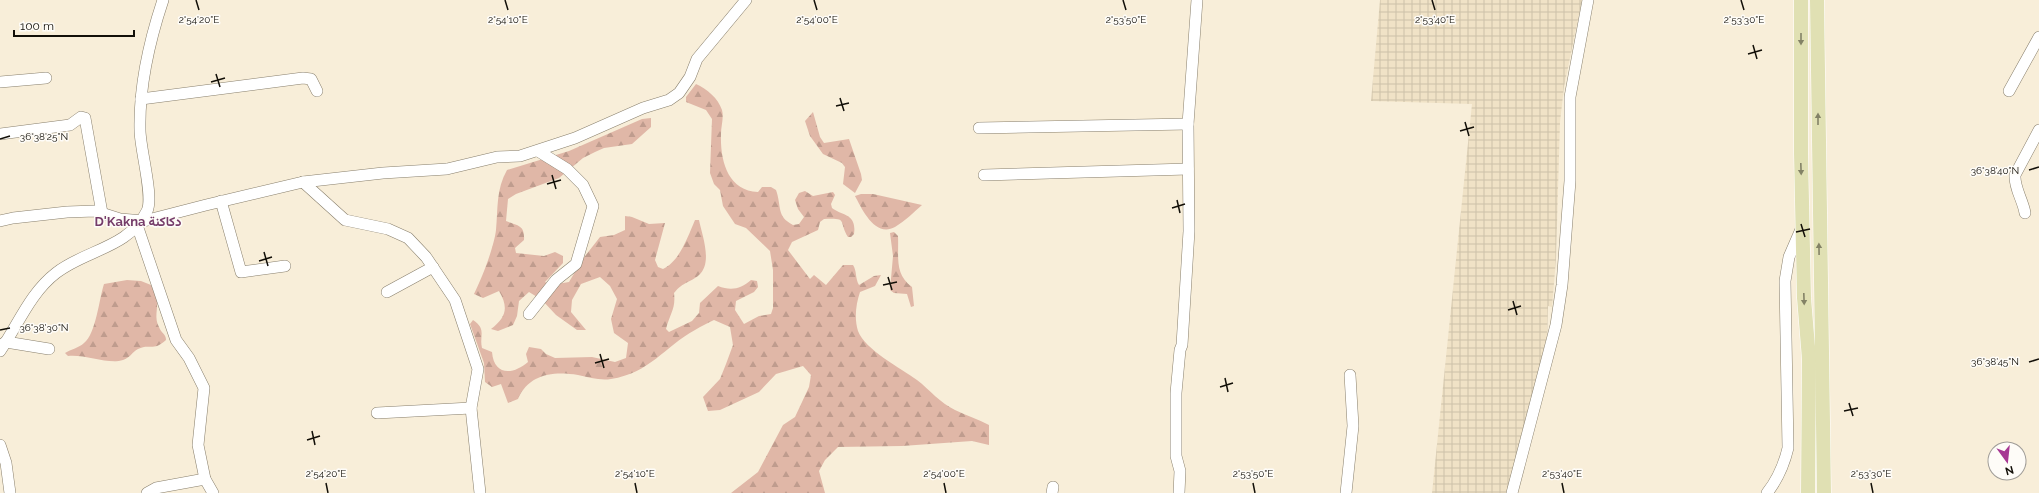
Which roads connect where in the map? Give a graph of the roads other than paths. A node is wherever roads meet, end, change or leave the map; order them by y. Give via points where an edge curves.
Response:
1 (163, 0) edge
2 (746, 0) edge
3 (1197, 0) edge
4 (1588, 0) edge
5 (1801, 0) edge
6 (1817, 0) edge
7 (2039, 37) edge
8 (46, 78) dead end
9 (0, 82) edge
10 (317, 91) dead end
11 (2008, 91) dead end
12 (141, 99) junction
13 (1188, 124) junction
14 (979, 128) dead end
15 (2039, 130) edge
16 (0, 134) edge
17 (538, 151) junction
18 (1188, 169) junction
19 (984, 175) dead end
20 (303, 182) junction
21 (221, 201) junction
22 (102, 213) junction
23 (2025, 213) dead end
24 (0, 221) edge
25 (138, 223) junction
26 (1803, 225) junction
27 (285, 266) dead end
28 (433, 267) junction
29 (387, 292) dead end
30 (529, 314) dead end
31 (1821, 330) junction
32 (1806, 331) junction
33 (2, 346) edge
34 (48, 349) dead end
35 (1350, 376) dead end
36 (471, 408) junction
37 (377, 412) dead end
38 (0, 445) edge
39 (205, 479) junction
40 (10, 493) edge
41 (147, 493) edge
42 (213, 493) edge
43 (480, 493) edge
44 (1179, 493) edge
45 (1346, 493) edge
46 (1512, 493) edge
47 (1768, 493) edge
48 (1808, 493) edge
49 (1824, 493) edge

1 - 12 street via 146,60
2 - 17 street via 697,59 690,77 679,93 669,100
3 - 13 street
4 - 46 street via 1570,97 1570,181 1562,285 1556,325
5 -> 26 main road
31 -> 6 main road
7 - 11 street
8 - 9 street
10 - 12 street via 311,80 303,78
12 - 25 street via 140,131 148,210
13 - 14 street
13 - 18 street
15 - 23 street via 2015,175
16 - 22 street via 70,125 81,117 85,118
17 - 20 street via 520,156 497,157 447,169
17 - 30 street via 567,169 583,185 593,206 576,264 556,280
18 - 19 street
18 - 44 street via 1189,230 1176,393
20 - 21 street
20 - 28 street via 345,220 388,229 408,238
21 - 25 street
21 - 27 street via 241,272
22 - 24 street via 67,212
22 - 25 street
25 - 33 street via 129,234 116,242 56,272 27,305 19,322
25 - 39 street via 176,340 190,358 204,388 198,445
26 -> 32 main road
26 - 47 street via 1789,257 1785,280 1788,448 1785,463
28 - 29 street
28 - 36 street via 455,300 478,369
31 - 32 main road
31 - 49 main road
32 - 48 main road via 1809,359
33 - 34 street
35 - 45 street via 1352,426
36 - 37 street
36 - 43 street
38 - 40 street
39 - 41 street via 156,488
39 - 42 street

